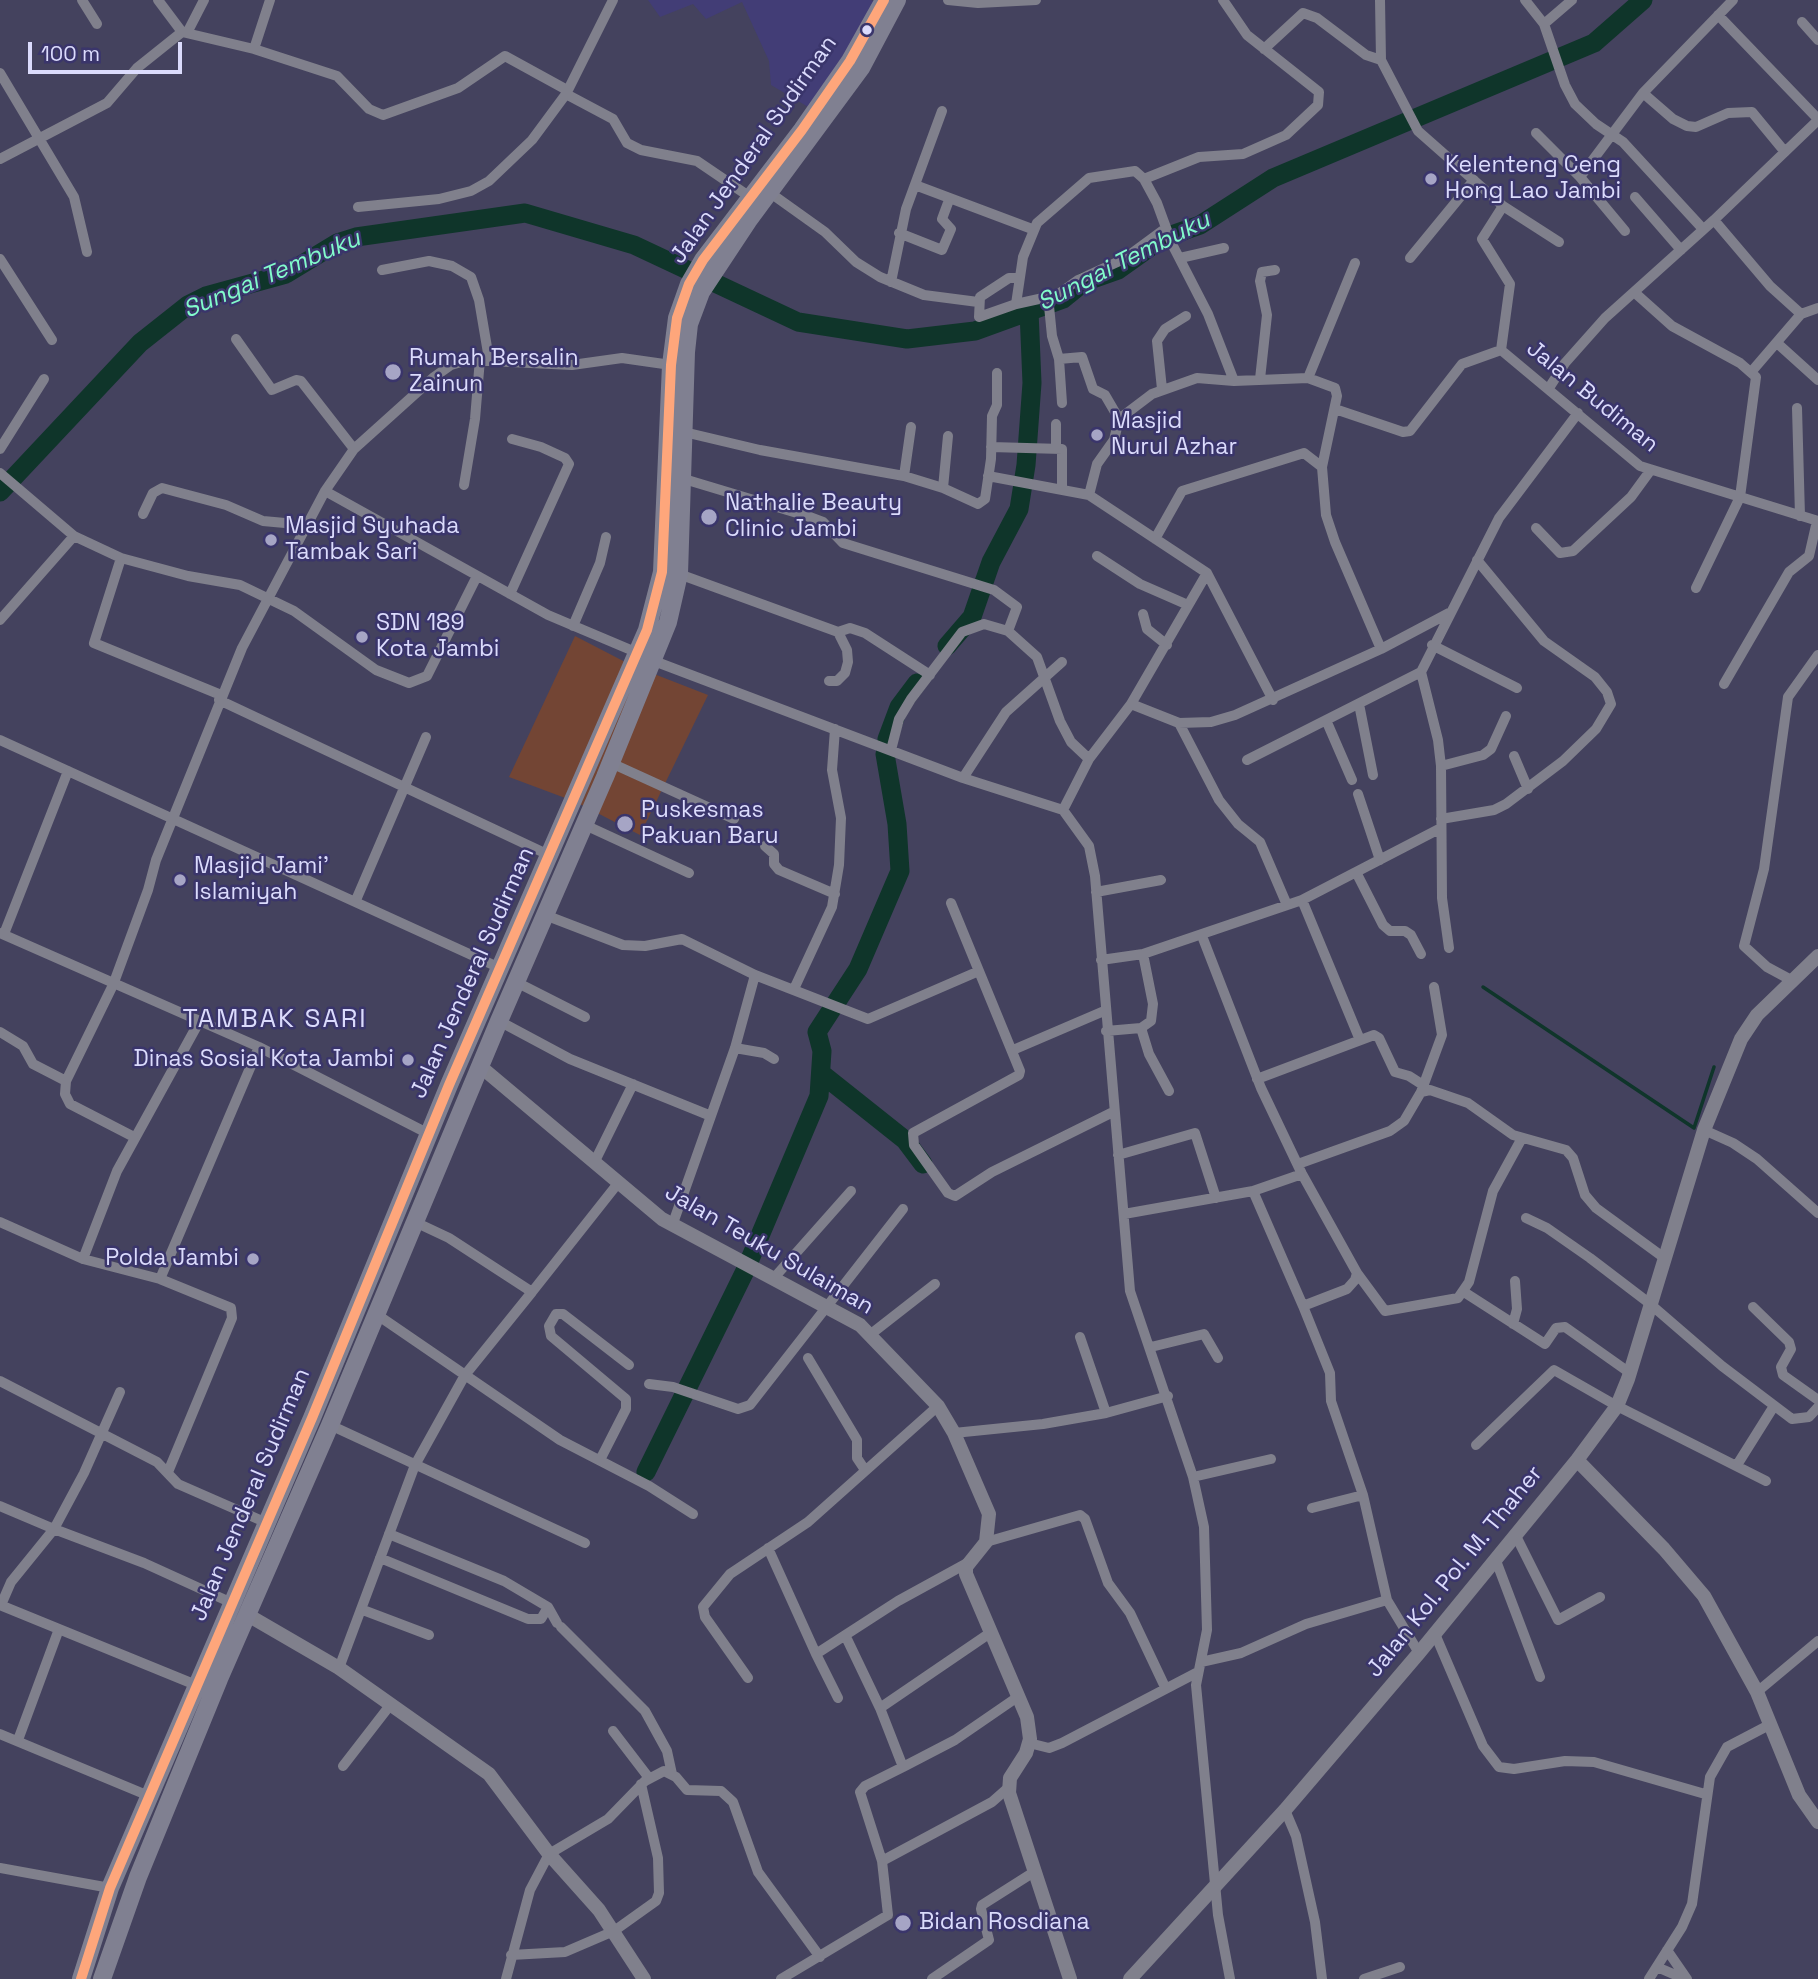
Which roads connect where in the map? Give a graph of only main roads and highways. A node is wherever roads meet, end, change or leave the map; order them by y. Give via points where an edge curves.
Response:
1 (884, 0) edge
2 (897, 0) edge
3 (708, 264) junction
4 (694, 288) junction
5 (677, 396) junction
6 (646, 657) junction
7 (587, 770) junction
8 (608, 770) junction
9 (408, 1185) junction
10 (427, 1193) junction
11 (372, 1322) junction
12 (351, 1323) junction
13 (289, 1471) junction
14 (307, 1478) junction
15 (81, 1979) edge
16 (102, 1979) edge

1 - 3 highway, Jalan Jenderal Sudirman via 850,61 750,197
2 - 3 highway, Jalan Jenderal Sudirman via 862,68
3 - 4 highway, Jalan Jenderal Sudirman
4 - 5 highway, Jalan Jenderal Sudirman
4 - 5 highway, Jalan Jenderal Sudirman via 677,318 671,365
5 - 6 highway, Jalan Jenderal Sudirman via 662,572
5 - 6 highway, Jalan Jenderal Sudirman via 684,432 679,574 668,622
6 - 7 highway, Jalan Jenderal Sudirman
6 - 8 highway, Jalan Jenderal Sudirman
7 - 8 highway
7 - 9 highway, Jalan Jenderal Sudirman
8 - 10 highway, Jalan Jenderal Sudirman
9 - 10 highway
9 - 12 highway, Jalan Jenderal Sudirman
10 - 11 highway, Jalan Jenderal Sudirman
11 - 12 highway
11 - 14 highway, Jalan Jenderal Sudirman
12 - 13 highway, Jalan Jenderal Sudirman
13 - 14 highway
13 - 15 highway, Jalan Jenderal Sudirman via 110,1888
14 - 16 highway, Jalan Jenderal Sudirman via 137,1880

